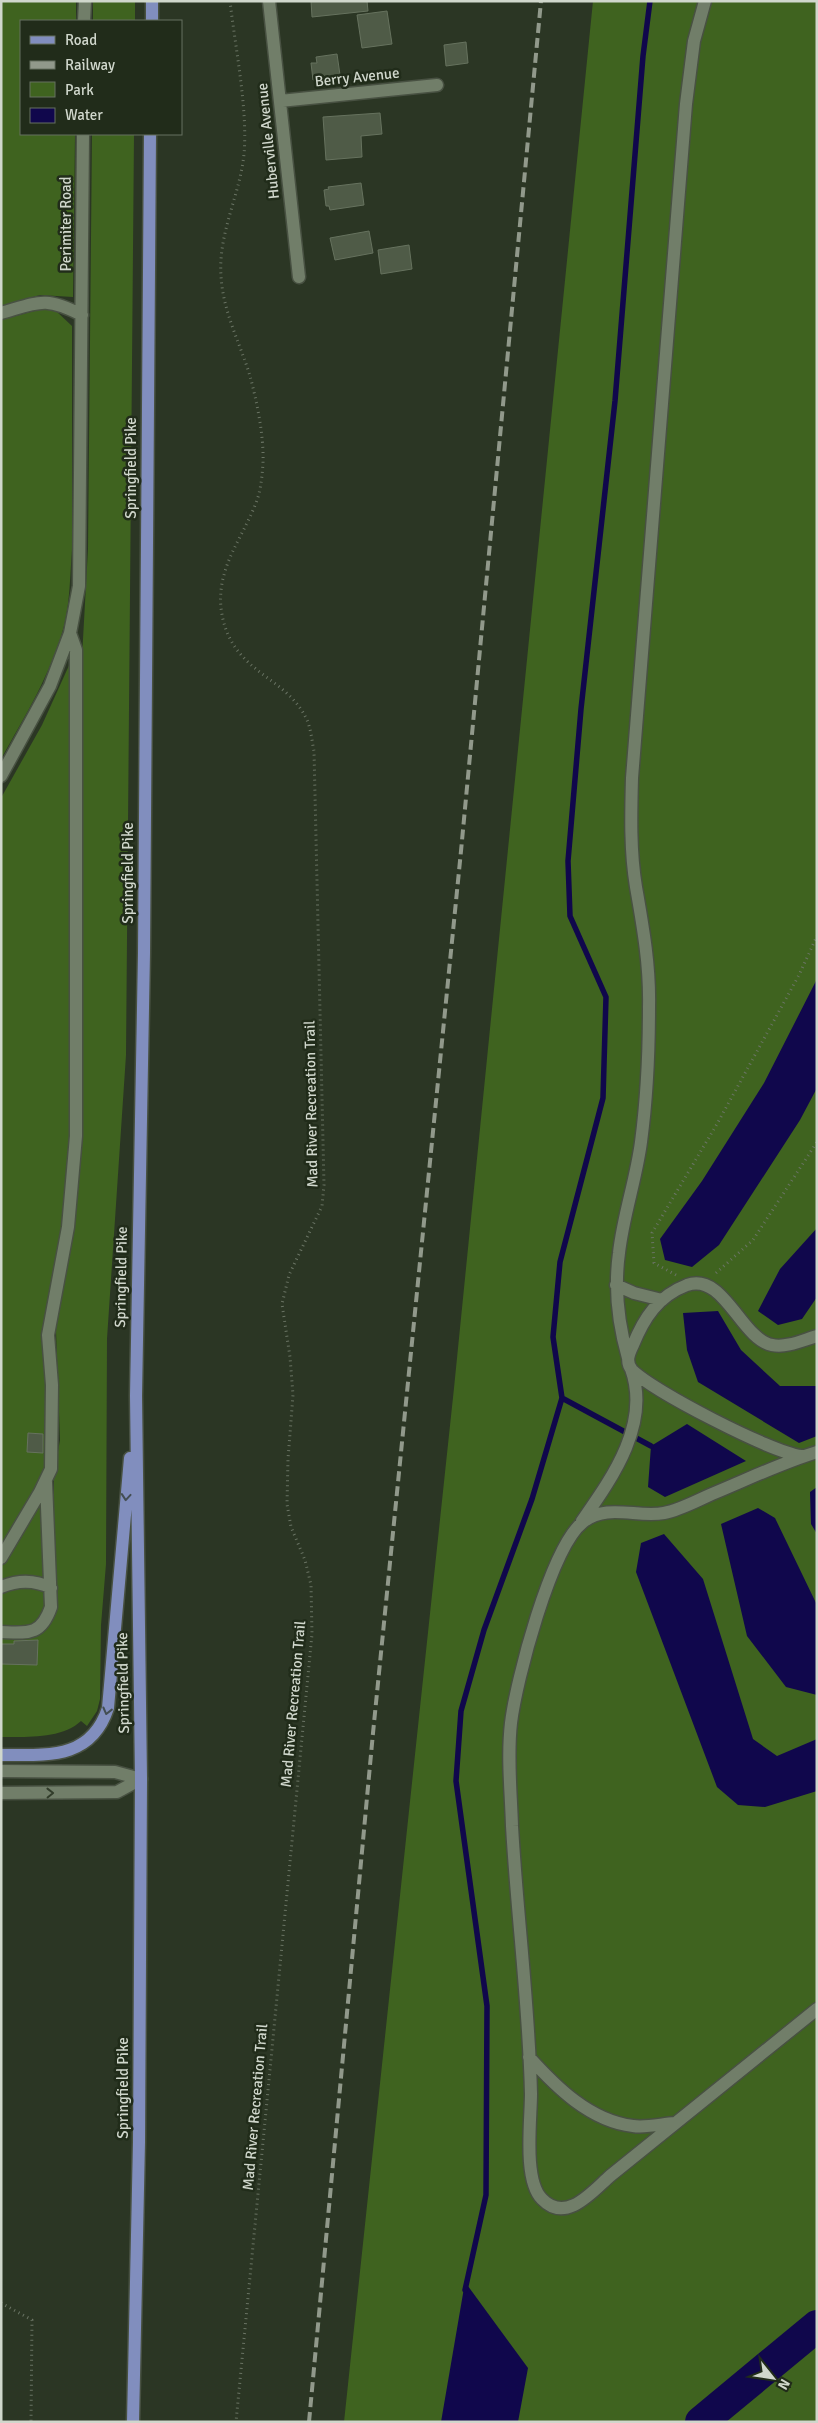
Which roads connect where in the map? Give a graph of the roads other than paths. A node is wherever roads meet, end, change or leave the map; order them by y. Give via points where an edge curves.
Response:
1 (84, 1) edge
2 (152, 1) edge
3 (269, 1) edge
4 (705, 1) edge
5 (84, 20) edge
6 (152, 20) edge
7 (437, 85) dead end
8 (280, 101) junction
9 (84, 135) edge
10 (150, 135) edge
11 (299, 277) dead end
12 (1, 313) edge
13 (82, 315) junction
14 (70, 633) junction
15 (1, 776) edge
16 (616, 1285) junction
17 (662, 1300) junction
18 (817, 1336) edge
19 (629, 1363) junction
20 (136, 1396) junction
21 (817, 1452) edge
22 (803, 1456) junction
23 (46, 1480) junction
24 (580, 1525) junction
25 (1, 1558) edge
26 (1, 1587) edge
27 (51, 1588) junction
28 (1, 1632) edge
29 (1, 1755) edge
30 (1, 1771) edge
31 (141, 1779) junction
32 (1, 1793) edge
33 (817, 2008) edge
34 (529, 2057) junction
35 (676, 2122) junction
36 (133, 2422) edge

1 - 5 street
2 - 6 main road
3 - 8 street, Huberville Avenue
4 - 16 street via 694,41 686,104 632,778 636,886 647,951 648,1068 641,1143 619,1252
7 - 8 street, Berry Avenue
8 - 11 street, Huberville Avenue
9 - 13 street, Perimiter Road
10 - 20 main road, Springfield Pike via 144,933
12 - 13 street via 48,301
13 - 14 street, Perimiter Road via 79,586
14 - 15 street, Perimiter Road via 50,686
14 - 23 street via 76,650 76,1136 68,1228 48,1335 53,1443 51,1469
16 - 17 street
16 - 19 street via 620,1331
17 - 18 street via 688,1285 703,1285 713,1289 734,1309 759,1340 783,1346
17 - 19 street via 642,1323
19 - 22 street via 670,1396 782,1452
19 - 24 street via 638,1394 634,1422 617,1467
20 -> 29 main road via 108,1708 104,1723 85,1743 72,1750 57,1754
20 - 31 main road, Springfield Pike
21 - 22 street
22 - 24 street via 663,1513 613,1512 598,1515
23 - 25 street
23 - 27 street
24 - 34 street via 563,1549 541,1605 526,1650 511,1721 509,1753 513,1838
26 - 27 street via 29,1581
27 - 28 street via 51,1607 47,1620 39,1629 27,1633
30 - 31 street via 115,1772
32 -> 31 street via 117,1792
31 - 36 main road, Springfield Pike via 140,2142
33 - 35 street
34 - 35 street via 568,2096 617,2123 633,2126
34 - 35 street via 533,2182 542,2200 551,2206 561,2209 578,2204

